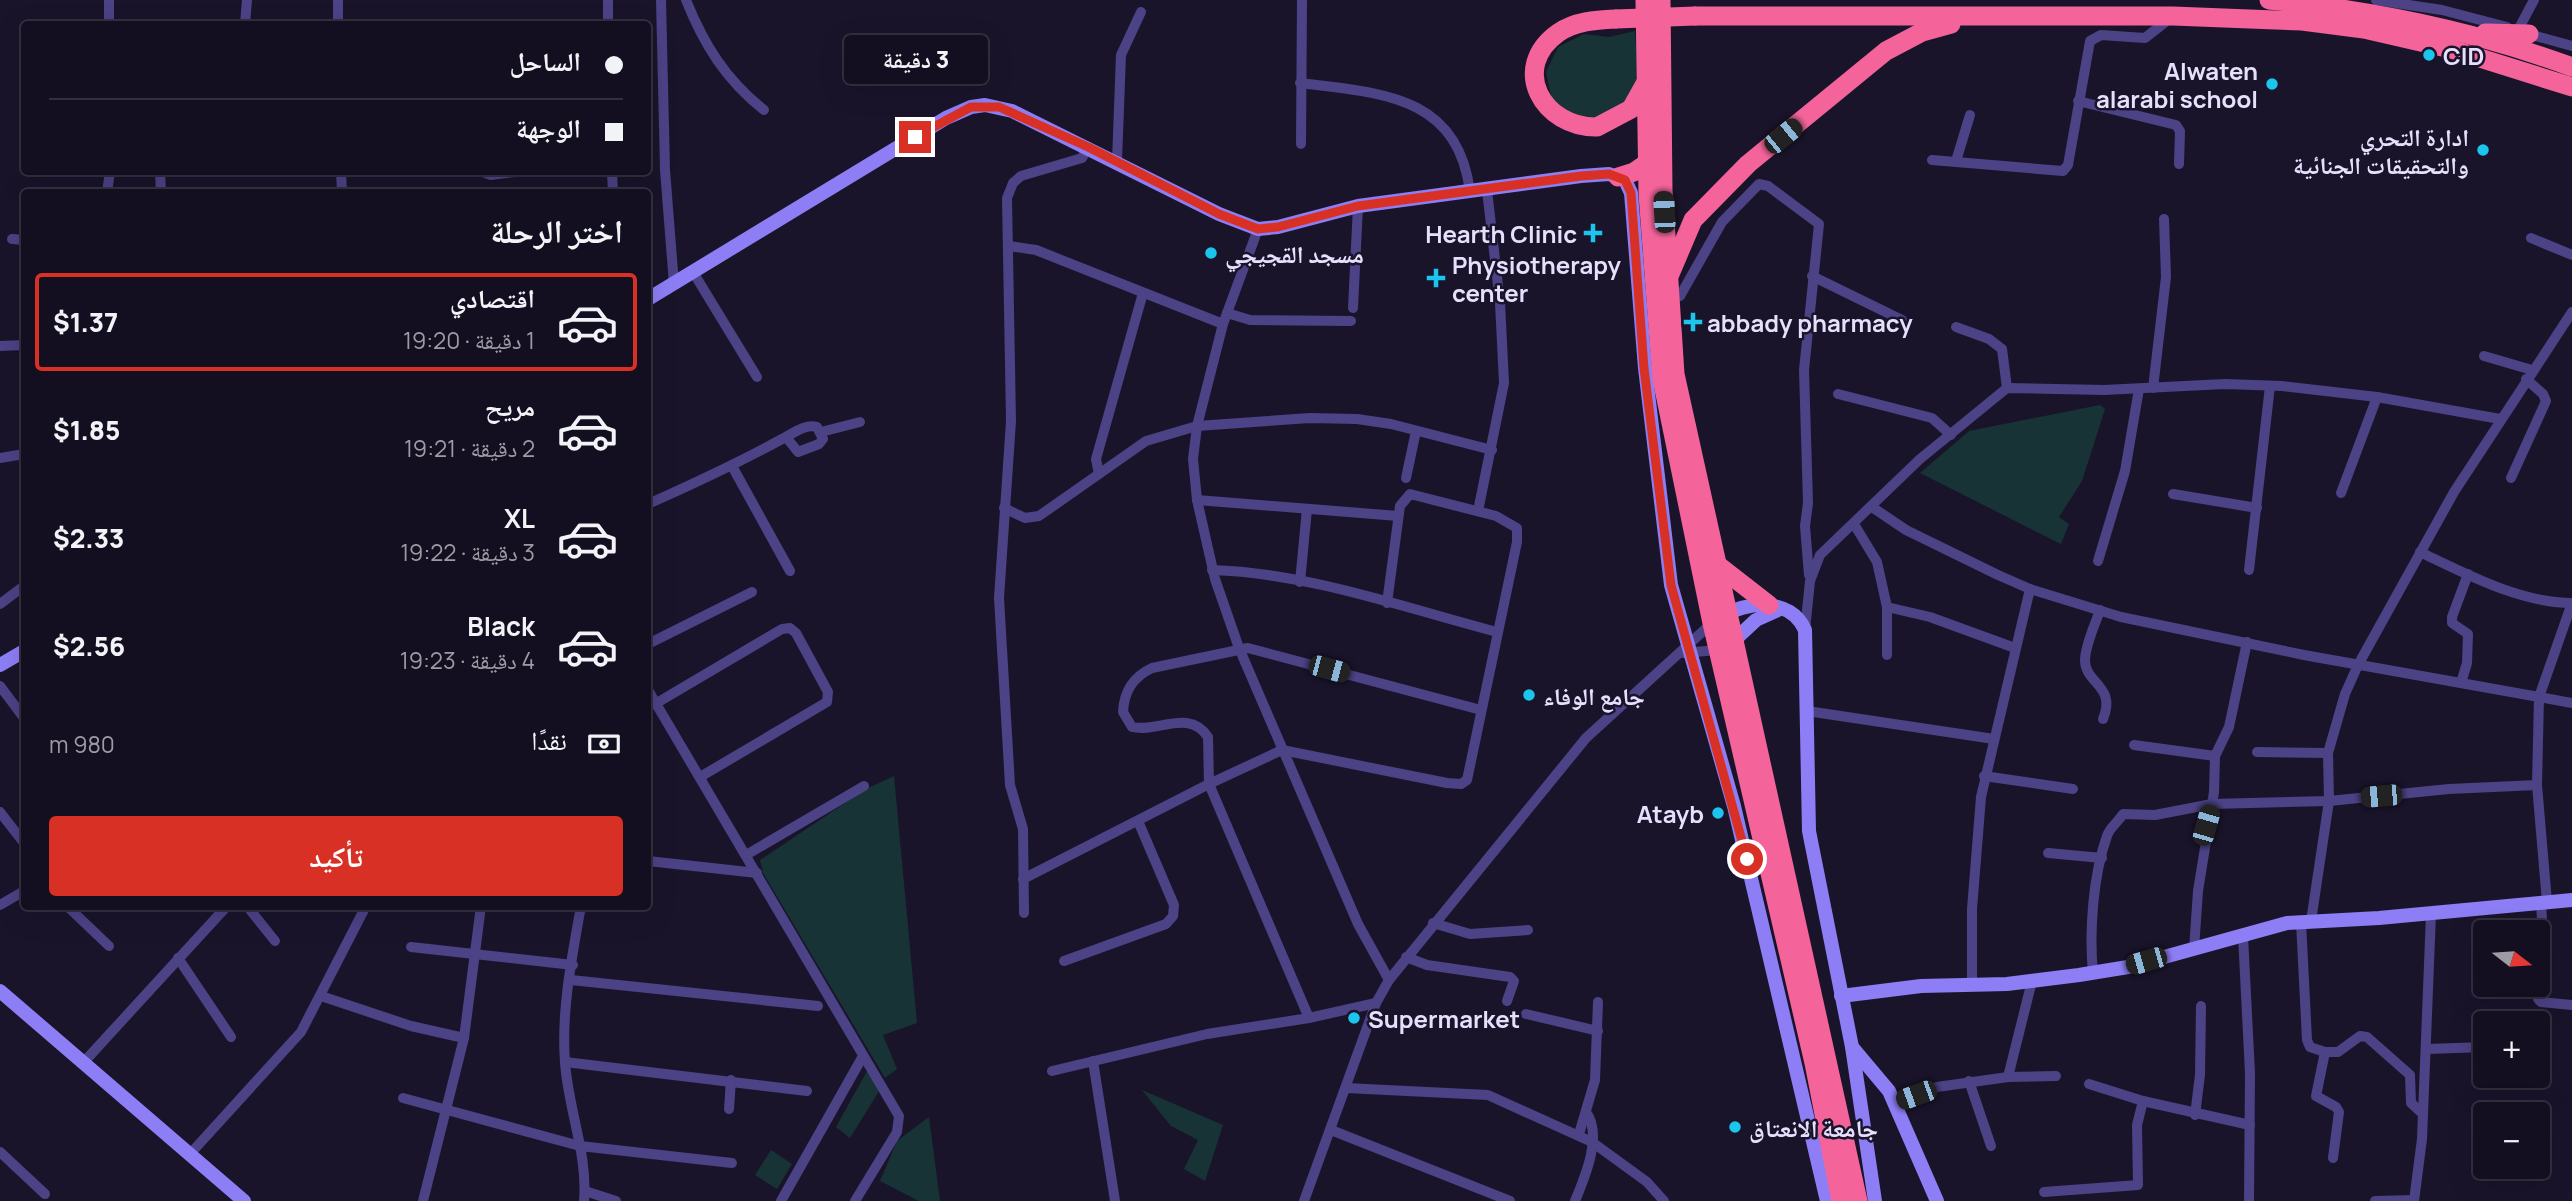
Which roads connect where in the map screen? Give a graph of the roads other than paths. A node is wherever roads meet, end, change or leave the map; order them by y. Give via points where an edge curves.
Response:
1 (109, 0) edge
2 (247, 0) edge
3 (338, 0) edge
4 (608, 0) edge
5 (661, 0) edge
6 (686, 0) edge
7 (1302, 0) edge
8 (1645, 0) edge
9 (1661, 0) edge
10 (2269, 0) edge
11 (2376, 0) edge
12 (2534, 0) edge
13 (2444, 5) edge
14 (1141, 12) dead end
15 (1984, 12) edge
16 (2173, 16) junction
17 (109, 21) edge
18 (245, 21) edge
19 (338, 21) edge
20 (608, 21) edge
21 (2454, 32) junction
22 (2524, 32) junction
23 (2570, 42) edge
24 (2572, 67) edge
25 (1300, 82) junction
26 (1645, 83) junction
27 (2572, 87) edge
28 (2078, 102) junction
29 (764, 110) dead end
30 (1970, 115) dead end
31 (1301, 144) dead end
32 (1088, 147) junction
33 (1932, 160) dead end
34 (1117, 161) junction
35 (1956, 162) junction
36 (1647, 163) junction
37 (2179, 164) dead end
38 (1618, 177) junction
39 (1487, 190) junction
40 (1470, 192) junction
41 (1358, 206) junction
42 (2164, 219) dead end
43 (1258, 229) junction
44 (2531, 238) dead end
45 (12, 239) dead end
46 (21, 240) edge
47 (1009, 246) junction
48 (2572, 256) edge
49 (693, 272) junction
50 (1812, 276) junction
51 (1668, 278) junction
52 (674, 284) junction
53 (1143, 293) junction
54 (651, 297) edge
55 (1670, 298) junction
56 (1353, 308) dead end
57 (2572, 312) edge
58 (1225, 318) junction
59 (1902, 320) dead end
60 (1351, 321) dead end
61 (1956, 327) dead end
62 (21, 345) edge
63 (0, 346) edge
64 (2484, 356) dead end
65 (2529, 375) junction
66 (757, 377) dead end
67 (2270, 386) junction
68 (2007, 388) junction
69 (2153, 388) junction
70 (2139, 389) junction
71 (1838, 394) dead end
72 (2377, 397) junction
73 (2500, 419) junction
74 (860, 422) dead end
75 (1197, 426) junction
76 (1416, 431) junction
77 (821, 432) junction
78 (1951, 435) junction
79 (786, 437) junction
80 (1492, 450) junction
81 (21, 454) edge
82 (0, 458) edge
83 (732, 466) junction
84 (1098, 474) junction
85 (1406, 478) dead end
86 (2511, 478) dead end
87 (2342, 493) dead end
88 (2173, 494) dead end
89 (1197, 500) junction
90 (651, 502) edge
91 (1872, 507) junction
92 (1004, 508) junction
93 (2257, 508) junction
94 (1307, 509) junction
95 (1478, 511) junction
96 (1398, 516) junction
97 (1854, 524) junction
98 (2420, 552) junction
99 (2098, 561) dead end
100 (1715, 563) junction
101 (1212, 570) junction
102 (2249, 570) dead end
103 (790, 571) dead end
104 (2468, 574) junction
105 (1810, 581) junction
106 (1300, 582) junction
107 (21, 588) edge
108 (2030, 589) junction
109 (752, 592) dead end
110 (1387, 603) junction
111 (2572, 603) edge
112 (0, 604) edge
113 (1774, 607) junction
114 (1887, 607) junction
115 (2100, 610) junction
116 (1719, 618) junction
117 (1805, 630) junction
118 (1497, 632) junction
119 (651, 642) edge
120 (2247, 642) junction
121 (1726, 646) junction
122 (1239, 648) junction
123 (2015, 648) junction
124 (1685, 650) junction
125 (21, 653) edge
126 (1887, 655) dead end
127 (0, 665) edge
128 (2358, 665) junction
129 (2462, 683) junction
130 (0, 686) edge
131 (651, 697) edge
132 (2539, 697) junction
133 (2572, 703) edge
134 (655, 704) junction
135 (1481, 710) junction
136 (1807, 711) junction
137 (21, 714) edge
138 (2103, 719) dead end
139 (1994, 739) junction
140 (2134, 745) dead end
141 (1282, 750) junction
142 (2257, 752) dead end
143 (2328, 753) junction
144 (2215, 756) junction
145 (700, 776) junction
146 (1984, 776) junction
147 (1209, 783) junction
148 (2537, 785) junction
149 (864, 786) dead end
150 (2074, 789) dead end
151 (2329, 801) junction
152 (2212, 804) junction
153 (0, 812) edge
154 (1138, 821) junction
155 (21, 839) edge
156 (2048, 853) dead end
157 (746, 855) junction
158 (2102, 858) junction
159 (651, 861) edge
160 (757, 873) junction
161 (1023, 879) junction
162 (21, 893) edge
163 (2572, 900) edge
164 (2544, 902) junction
165 (0, 905) edge
166 (71, 910) edge
167 (223, 910) edge
168 (250, 910) edge
169 (362, 910) edge
170 (480, 910) edge
171 (580, 910) edge
172 (1024, 913) dead end
173 (2431, 914) junction
174 (2306, 922) junction
175 (1433, 923) junction
176 (1528, 930) dead end
177 (2244, 936) junction
178 (275, 941) dead end
179 (109, 946) dead end
180 (411, 947) dead end
181 (2194, 949) junction
182 (474, 954) junction
183 (1406, 957) junction
184 (178, 958) junction
185 (1064, 961) dead end
186 (573, 965) junction
187 (2093, 972) junction
188 (571, 980) junction
189 (1389, 980) junction
190 (2032, 981) junction
191 (1972, 984) junction
192 (0, 991) edge
193 (321, 996) junction
194 (1841, 996) junction
195 (1507, 1001) dead end
196 (1376, 1003) junction
197 (1598, 1003) dead end
198 (2572, 1005) edge
199 (818, 1006) dead end
200 (2201, 1006) dead end
201 (1526, 1014) dead end
202 (1309, 1018) junction
203 (1598, 1031) junction
204 (231, 1037) dead end
205 (464, 1038) junction
206 (1852, 1046) junction
207 (2473, 1047) edge
208 (2427, 1049) junction
209 (2325, 1052) junction
210 (863, 1056) junction
211 (1093, 1061) junction
212 (565, 1062) junction
213 (83, 1063) junction
214 (1052, 1071) dead end
215 (2056, 1076) dead end
216 (2008, 1077) junction
217 (731, 1080) junction
218 (1969, 1081) junction
219 (2089, 1084) dead end
220 (1346, 1088) junction
221 (807, 1091) dead end
222 (403, 1098) dead end
223 (2143, 1101) junction
224 (1893, 1103) junction
225 (729, 1109) dead end
226 (447, 1111) junction
227 (1586, 1112) junction
228 (2423, 1114) junction
229 (2195, 1115) junction
230 (2250, 1125) junction
231 (1331, 1130) junction
232 (1578, 1134) junction
233 (1592, 1142) junction
234 (580, 1146) junction
235 (1991, 1146) dead end
236 (0, 1152) edge
237 (190, 1154) junction
238 (2333, 1158) dead end
239 (732, 1163) dead end
240 (2044, 1192) dead end
241 (45, 1194) dead end
242 (584, 1196) edge
243 (1480, 1196) edge
244 (243, 1201) edge
245 (423, 1201) edge
246 (616, 1201) edge
247 (781, 1201) edge
248 (855, 1201) edge
249 (1115, 1201) edge
250 (1304, 1201) edge
251 (1510, 1201) edge
252 (1575, 1201) edge
253 (1664, 1201) edge
254 (1828, 1201) edge
255 (1841, 1201) edge
256 (1858, 1201) edge
257 (1875, 1201) edge
258 (1937, 1201) edge
259 (2249, 1201) edge
260 (2375, 1201) edge
261 (2414, 1201) edge

1 - 17 street
2 - 18 street
3 - 19 street
4 - 20 street
5 - 52 street
6 - 29 street via 717,62
7 - 25 street
8 - 26 highway
9 - 51 highway
10 - 21 highway via 2346,7
11 - 13 street
12 - 22 street
13 - 22 street
14 - 34 street via 1121,55
15 - 16 highway
15 - 26 highway, bridge via 1586,21 1557,33 1538,61 1537,93 1546,108 1574,125 1597,127 1631,109
15 - 51 highway via 1922,32 1886,51 1748,164 1692,220
16 - 27 highway via 2302,20 2364,29 2451,49
16 - 28 street via 2145,38 2094,36 2086,49
21 - 22 highway
21 - 24 highway
22 - 23 street
25 - 31 street
25 - 40 street via 1387,96 1424,112 1457,144 1467,167
26 - 36 highway
28 - 35 street via 2068,165 2063,171
28 - 37 street via 2176,125 2180,131
30 - 35 street
32 - 34 street
32 - 47 street via 1082,158 1021,176 1013,183 1007,198
32 - 49 street via 999,107 971,107
33 - 35 street
34 - 43 street
36 - 38 highway
36 - 116 highway via 1662,379
38 - 39 street via 1581,176
38 - 124 street via 1625,180 1631,193 1653,439 1671,585
39 - 40 street
39 - 80 street via 1504,383
40 - 41 street
41 - 43 street
41 - 56 street
42 - 69 street via 2166,277
43 - 58 street
44 - 48 street
45 - 46 street
47 - 53 street via 1036,250
47 - 92 street via 1011,421
49 - 52 street
49 - 66 street
50 - 55 street via 1819,224 1759,184 1722,222 1680,296
50 - 59 street
50 - 105 street via 1804,370
51 - 55 highway
52 - 54 street
53 - 58 street
53 - 84 street via 1096,459
55 - 100 highway via 1675,374
57 - 65 street
58 - 60 street
58 - 75 street
61 - 68 street via 2002,349
62 - 63 street
64 - 65 street
65 - 73 street
65 - 86 street via 2546,401
67 - 69 street
67 - 72 street
67 - 93 street
68 - 70 street
68 - 78 street
69 - 70 street
70 - 99 street via 2125,471
71 - 78 street via 1932,418
72 - 73 street
72 - 87 street
73 - 98 street
74 - 77 street
75 - 76 street via 1342,418
75 - 84 street via 1146,441
75 - 89 street via 1193,459
76 - 80 street
76 - 85 street
77 - 79 street via 810,425
77 - 79 street via 819,444 801,452 792,449
78 - 91 street
79 - 83 street
80 - 95 street
81 - 82 street
83 - 90 street
83 - 103 street
84 - 92 street via 1034,518
88 - 93 street
89 - 94 street
89 - 101 street
91 - 97 street
91 - 108 street via 1919,538
92 - 161 street via 999,598 1010,785 1023,829
93 - 102 street
94 - 96 street
94 - 106 street
95 - 96 street via 1416,493 1405,498
95 - 118 street via 1517,528
96 - 110 street
97 - 105 street via 1816,560
97 - 114 street via 1877,562
98 - 104 street
98 - 128 street
100 - 113 highway
100 - 116 highway
101 - 106 street
101 - 122 street
104 - 111 street via 2521,593
104 - 129 street via 2452,617 2452,623 2468,635
105 - 117 street
106 - 110 street
107 - 112 street
108 - 115 street
108 - 123 street
109 - 119 street
110 - 118 street
111 - 132 street
113 - 116 street via 1740,606
113 - 117 street via 1795,616
113 - 121 street
114 - 123 street via 1930,617
114 - 126 street
115 - 120 street
115 - 138 street via 2085,658 2090,673 2105,690
116 - 121 highway
116 - 124 street
117 - 136 street
118 - 135 street
120 - 128 street
120 - 144 street via 2229,727
121 - 124 street
121 - 255 highway
121 - 256 highway
122 - 135 street
122 - 141 street
122 - 147 street via 1152,668 1135,679 1125,696 1124,718 1132,727 1179,722 1205,732 1210,742
123 - 139 street
124 - 175 street via 1586,738
124 - 254 street via 1734,806
125 - 127 street
128 - 129 street
128 - 143 street
129 - 132 street
130 - 137 street
131 - 134 street
132 - 133 street
132 - 148 street
134 - 145 street
134 - 145 street via 782,629 796,633 828,692 827,702
135 - 141 street via 1470,772 1461,784
136 - 139 street
136 - 194 street via 1809,831
139 - 146 street
140 - 144 street
141 - 147 street
141 - 189 street via 1367,943
142 - 143 street
143 - 151 street
144 - 152 street
145 - 157 street
146 - 150 street
146 - 191 street via 1975,853
147 - 154 street
147 - 202 street
148 - 151 street
148 - 164 street
149 - 157 street
151 - 152 street
151 - 174 street
152 - 158 street via 2155,815 2123,814 2109,831
152 - 181 street
153 - 155 street
154 - 161 street
154 - 185 street via 1174,905 1173,916 1166,924
156 - 158 street
157 - 160 street
158 - 187 street via 2091,931
159 - 160 street
160 - 210 street
161 - 172 street
162 - 165 street
163 - 164 street
164 - 173 street
164 - 198 street via 2538,999
166 - 179 street
167 - 184 street
168 - 178 street
169 - 193 street
170 - 182 street
171 - 186 street
173 - 174 street
173 - 208 street
174 - 177 street via 2262,928
174 - 209 street via 2307,1040 2310,1047
175 - 176 street via 1470,934
175 - 183 street
177 - 181 street
177 - 230 street
180 - 182 street
181 - 187 street
182 - 186 street
182 - 205 street
183 - 189 street
183 - 195 street via 1444,968 1510,977 1514,981
184 - 204 street
184 - 213 street
186 - 188 street
187 - 190 street
188 - 199 street
188 - 212 street
189 - 196 street
190 - 191 street
190 - 216 street
191 - 194 street
192 - 213 street
193 - 205 street
193 - 237 street via 286,1051
194 - 206 street
196 - 202 street
196 - 220 street
197 - 203 street
200 - 229 street
201 - 203 street
202 - 211 street via 1207,1034
203 - 227 street via 1595,1080
205 - 226 street
206 - 224 street via 1880,1078
206 - 257 street
207 - 208 street
208 - 228 street
209 - 228 street via 2338,1052 2360,1036 2367,1037 2410,1075 2411,1103
209 - 238 street via 2316,1096 2339,1112
210 - 247 street
210 - 248 street via 900,1124
211 - 214 street
211 - 249 street
212 - 217 street
212 - 234 street
213 - 237 street
215 - 216 street
216 - 218 street
217 - 221 street
217 - 225 street
218 - 224 street
218 - 235 street
219 - 223 street
220 - 231 street
220 - 232 street via 1481,1093
222 - 226 street
223 - 229 street
223 - 240 street via 2137,1125 2138,1185
224 - 258 street
226 - 234 street
226 - 245 street
227 - 232 street
227 - 233 street via 1594,1129
228 - 261 street
229 - 230 street
230 - 259 street
231 - 243 street
231 - 250 street
232 - 233 street
233 - 252 street
233 - 253 street via 1647,1182
234 - 239 street
234 - 242 street
236 - 241 street
237 - 244 street
242 - 246 street
243 - 251 street
260 - 261 street

